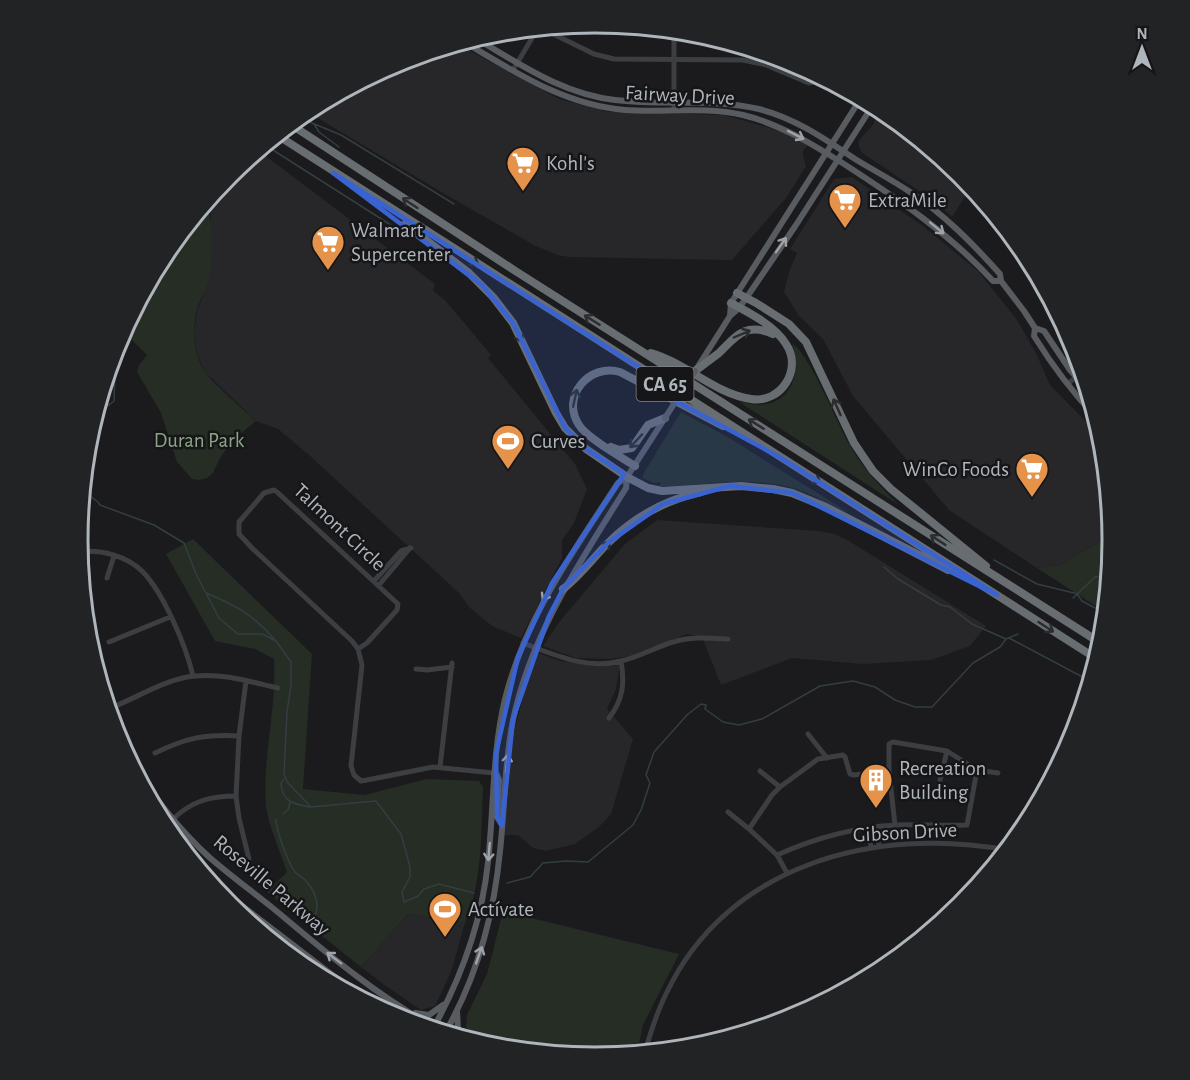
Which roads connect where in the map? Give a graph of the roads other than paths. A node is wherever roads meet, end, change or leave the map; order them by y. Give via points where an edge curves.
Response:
1 (553, 35) edge
2 (534, 37) edge
3 (674, 39) edge
4 (487, 45) edge
5 (474, 48) edge
6 (674, 60) junction
7 (518, 63) junction
8 (513, 70) junction
9 (812, 82) edge
10 (674, 102) junction
11 (856, 105) edge
12 (674, 110) junction
13 (868, 113) edge
14 (298, 129) edge
15 (284, 140) edge
16 (832, 144) junction
17 (843, 151) junction
18 (826, 153) junction
19 (837, 160) junction
20 (333, 172) junction
21 (956, 229) junction
22 (973, 260) junction
23 (1000, 278) junction
24 (737, 293) junction
25 (746, 298) junction
26 (731, 303) junction
27 (740, 308) junction
28 (730, 316) junction
29 (1035, 328) junction
30 (780, 337) junction
31 (642, 351) junction
32 (708, 358) junction
33 (696, 371) joint
34 (1075, 376) edge
35 (1076, 378) edge
36 (1067, 384) junction
37 (1083, 402) edge
38 (665, 418) junction
39 (602, 443) junction
40 (781, 458) junction
41 (635, 466) junction
42 (627, 477) junction
43 (730, 486) junction
44 (88, 552) edge
45 (114, 556) junction
46 (107, 578) dead end
47 (376, 583) junction
48 (1006, 583) junction
49 (563, 589) junction
50 (997, 595) junction
51 (170, 617) junction
52 (1092, 638) edge
53 (728, 639) dead end
54 (109, 642) dead end
55 (523, 643) junction
56 (535, 648) junction
57 (358, 649) junction
58 (1089, 654) edge
59 (621, 661) junction
60 (416, 669) dead end
61 (194, 676) junction
62 (246, 681) junction
63 (278, 688) dead end
64 (116, 706) edge
65 (609, 718) dead end
66 (808, 734) dead end
67 (238, 736) junction
68 (946, 751) junction
69 (155, 753) dead end
70 (828, 758) junction
71 (440, 767) junction
72 (977, 770) junction
73 (760, 771) dead end
74 (889, 771) junction
75 (494, 772) junction
76 (998, 773) dead end
77 (940, 780) dead end
78 (780, 787) junction
79 (236, 796) junction
80 (163, 805) edge
81 (728, 812) dead end
82 (173, 819) junction
83 (894, 825) junction
84 (502, 826) junction
85 (873, 827) junction
86 (749, 829) junction
87 (879, 846) junction
88 (872, 847) junction
89 (997, 849) edge
90 (777, 855) junction
91 (249, 859) dead end
92 (787, 873) junction
93 (256, 916) edge
94 (324, 969) edge
95 (446, 1003) junction
96 (401, 1008) edge
97 (458, 1009) junction
98 (416, 1014) edge
99 (436, 1021) edge
100 (448, 1025) edge
101 (458, 1028) edge
102 (648, 1044) edge

1 - 6 street via 594,54 625,60
2 - 7 street
3 - 6 street
4 - 7 main road, Fairway Drive
5 - 8 main road, Fairway Drive
6 - 9 street via 743,60
6 - 10 street
7 - 8 street
7 - 10 main road, Fairway Drive via 589,96 627,102
8 - 12 main road, Fairway Drive via 553,92 592,105 624,110
10 - 12 street
10 - 16 main road, Fairway Drive via 717,102 761,110 802,126
11 - 16 main road
12 -> 18 main road, Fairway Drive via 742,115 785,130
13 - 17 main road
31 -> 14 highway, CA 65
15 - 20 highway, CA 65
16 - 17 main road, Fairway Drive
16 - 18 main road
17 - 19 main road
17 - 21 main road, Fairway Drive via 910,192
18 - 19 main road, Fairway Drive
18 - 24 main road
19 -> 22 main road, Fairway Drive via 924,218
25 -> 19 main road
20 -> 40 highway, CA 65
20 -> 42 highway via 438,248 488,291 513,323 565,428 586,449
21 - 22 main road via 970,248
21 - 23 main road, Fairway Drive
22 - 23 main road, Fairway Drive via 981,258
23 - 29 main road, Fairway Drive
24 - 25 highway
24 - 26 main road
25 - 27 main road
48 -> 25 highway via 873,471 854,443 806,342 789,324
26 - 27 highway
26 - 28 main road
27 - 28 main road
27 - 30 highway
28 - 32 main road
29 - 34 main road, Fairway Drive via 1044,331
29 - 36 main road, Fairway Drive via 1034,336
30 - 31 highway via 791,356 790,377 776,394 757,400 741,397 659,355
32 -> 30 highway via 746,330 763,330
48 -> 31 highway, CA 65
32 - 33 highway
33 - 38 main road, bridge
35 - 36 street
36 - 37 main road, Fairway Drive
38 -> 39 highway via 648,425 632,448 619,450
38 - 41 main road
39 -> 40 highway via 578,423 573,399 590,375 614,371
39 - 41 highway
40 -> 50 highway, CA 65
41 - 42 main road
42 - 43 highway via 662,491
42 - 49 main road via 626,488
42 -> 55 main road via 618,483 552,583
49 -> 43 highway via 637,519 678,498
43 - 50 highway via 802,496
44 - 45 street
45 - 46 street
45 - 51 street via 143,573
47 - 47 street via 406,555 411,548 401,551
47 - 57 street, Talmont Circle via 396,600 397,610
47 - 57 street, Talmont Circle via 274,490 264,493 239,522 243,538
48 - 52 highway, CA 65
49 - 56 main road
50 -> 58 highway, CA 65
51 - 54 street
51 - 61 street
53 - 59 street via 685,639
55 - 56 street
55 - 75 main road via 505,700
56 - 59 street via 577,662
84 -> 56 main road via 512,728
57 - 71 street via 362,665 351,755 354,775 361,781
59 - 65 street via 622,695
60 - 71 street via 452,665
61 - 62 street
61 - 64 street
62 - 63 street
62 - 67 street
66 - 70 street
67 - 69 street via 193,737
67 - 79 street
68 - 72 street
68 - 74 street via 892,742 888,747
68 - 77 street
70 - 74 street via 843,755 850,774
70 - 78 street via 818,759
71 - 75 street
72 - 76 street
72 - 83 street via 967,825
73 - 78 street
74 - 83 street
75 - 84 main road via 499,780 497,818
75 -> 95 main road via 490,849 482,902
78 - 86 street
79 - 82 street via 203,799
79 - 91 street
80 - 82 main road, Roseville Parkway
81 - 86 street
96 -> 82 main road, Roseville Parkway via 207,855
83 - 85 street
97 -> 84 main road via 490,915
85 - 87 street
85 - 88 street
85 - 90 street via 827,836
86 - 90 street
87 - 88 street, Gibson Drive
87 - 89 street, Gibson Drive via 938,844
88 - 92 street, Gibson Drive
90 - 92 street
92 - 102 street, Gibson Drive via 731,908 697,945 666,992
93 - 94 main road, Roseville Parkway
95 - 98 main road via 432,1014
95 - 99 main road
97 - 100 main road
97 - 101 main road

